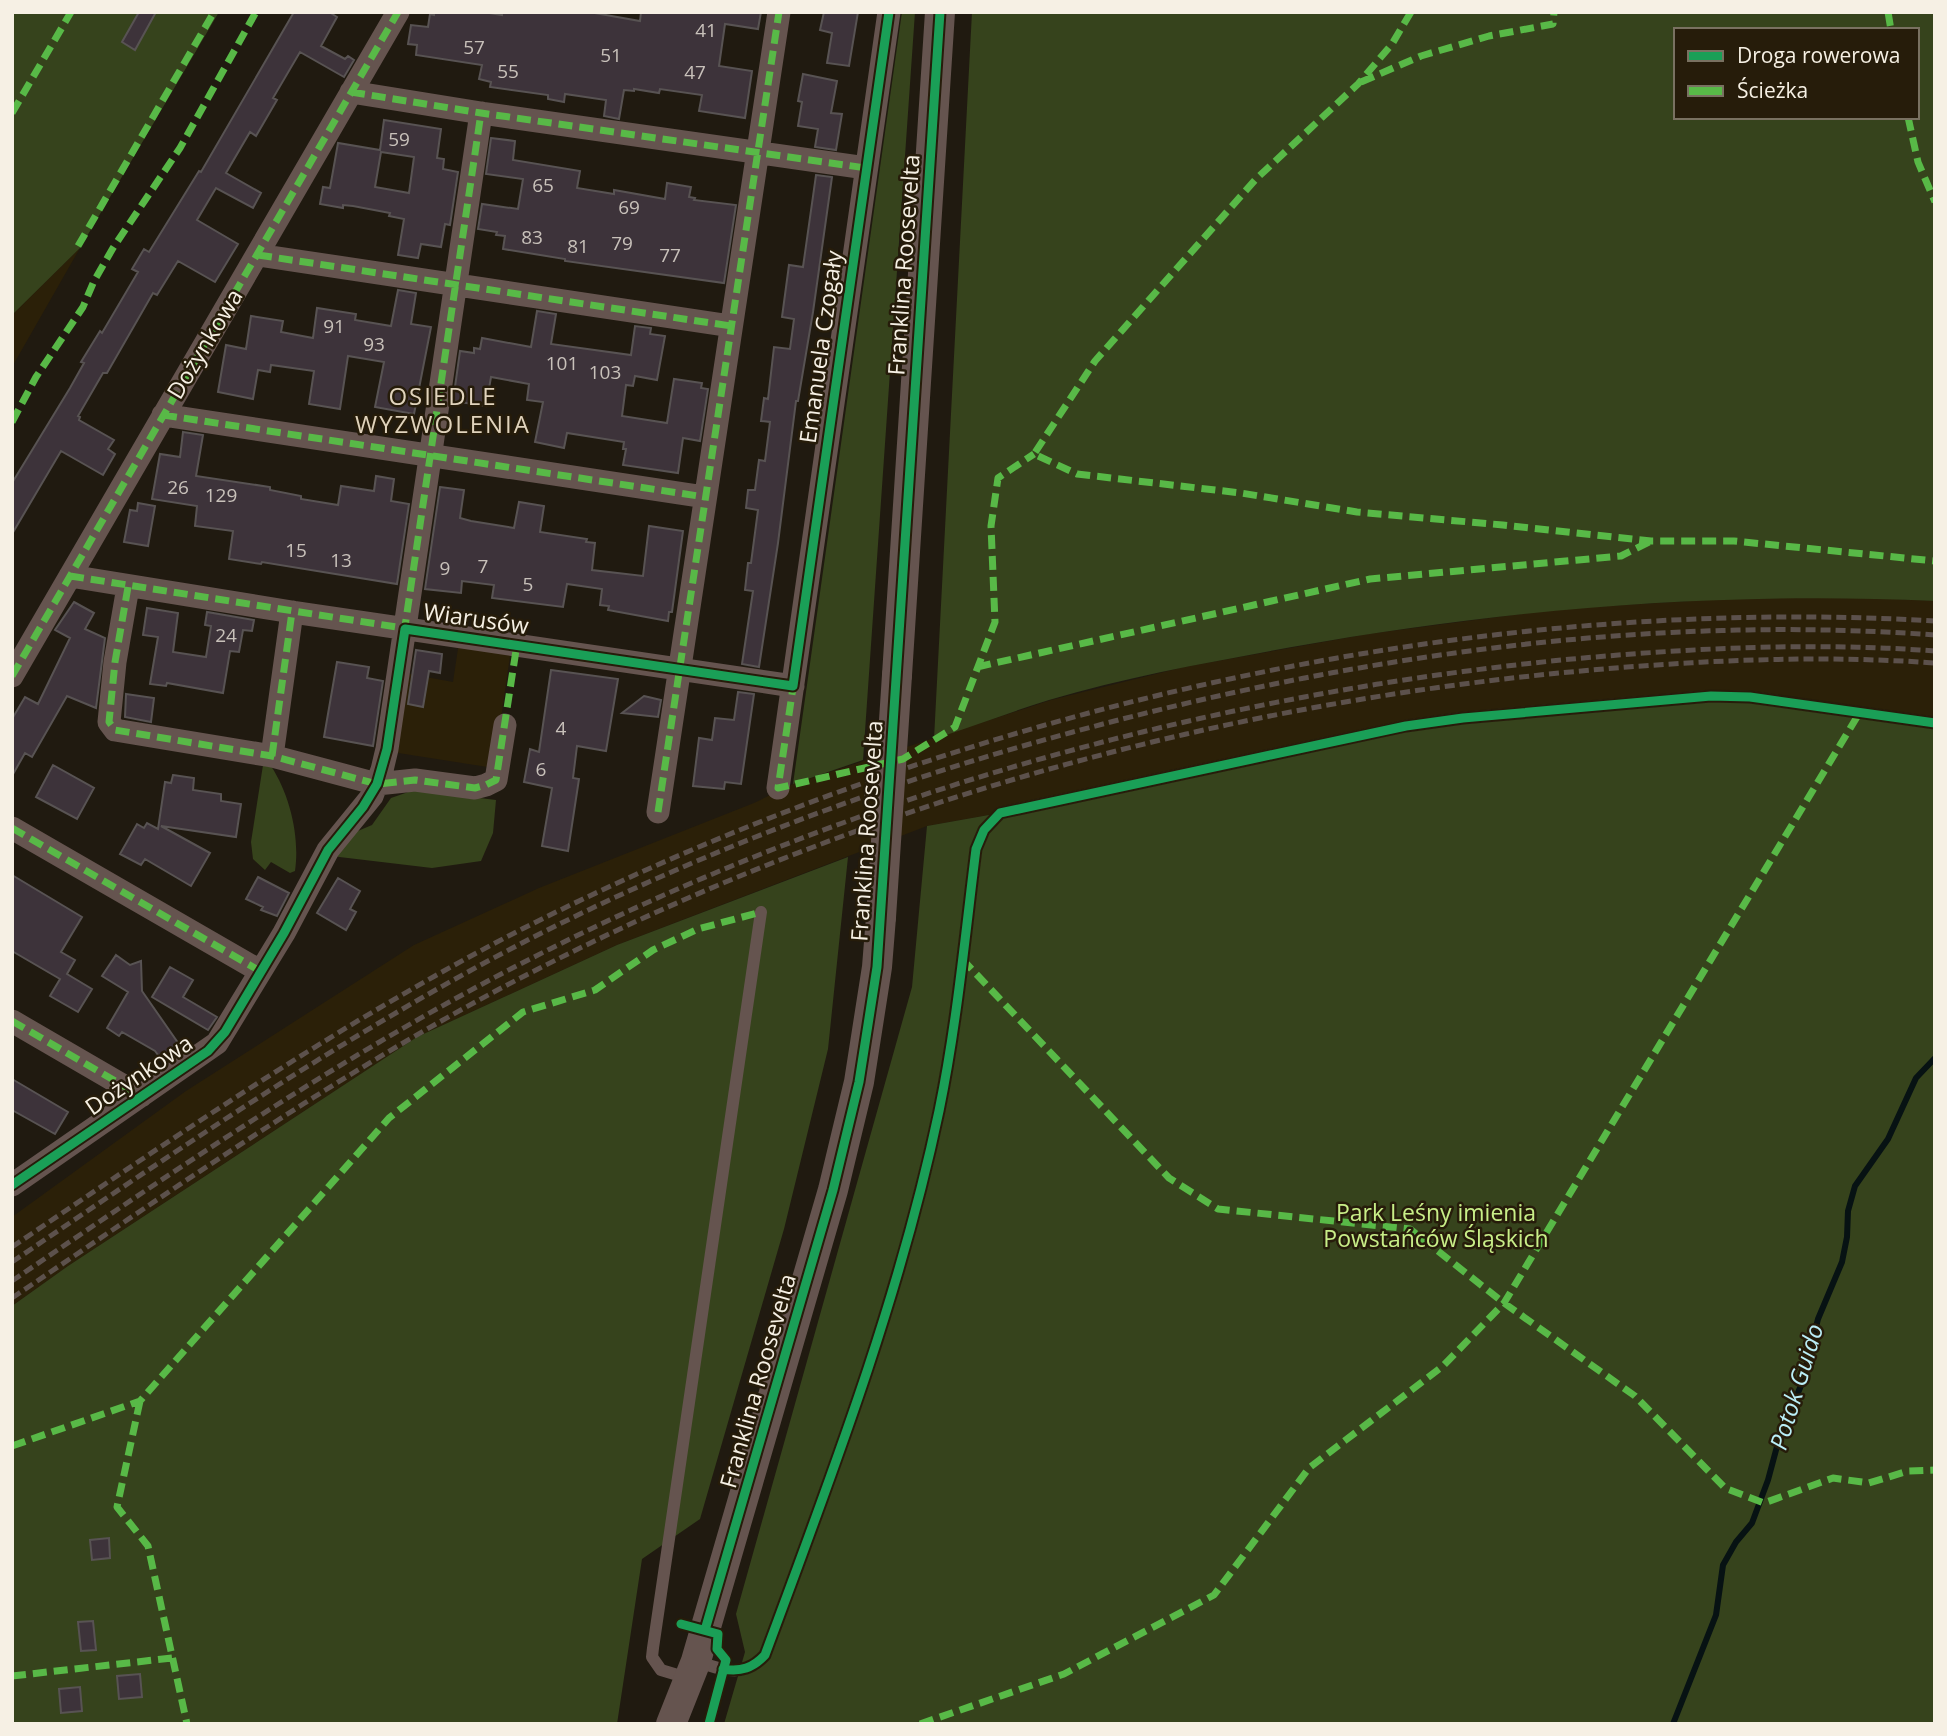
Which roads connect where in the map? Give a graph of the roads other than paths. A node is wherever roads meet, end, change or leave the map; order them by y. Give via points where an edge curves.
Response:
1 (398, 12) edge
2 (779, 12) edge
3 (889, 12) edge
4 (940, 12) edge
5 (351, 92) junction
6 (481, 113) junction
7 (757, 152) junction
8 (866, 168) junction
9 (258, 255) junction
10 (456, 284) junction
11 (731, 326) junction
12 (163, 415) junction
13 (431, 455) junction
14 (705, 497) junction
15 (70, 576) junction
16 (128, 587) junction
17 (292, 612) junction
18 (405, 629) junction
19 (680, 668) junction
20 (12, 676) edge
21 (793, 686) junction
22 (1935, 723) edge
23 (505, 725) dead end
24 (272, 756) junction
25 (377, 784) junction
26 (778, 788) dead end
27 (658, 812) dead end
28 (12, 828) edge
29 (761, 912) dead end
30 (260, 971) junction
31 (12, 1021) edge
32 (141, 1096) junction
33 (12, 1185) edge
34 (693, 1670) junction
35 (671, 1724) edge
36 (685, 1724) edge

1 - 5 street, Dożynkowa
2 - 7 street
3 - 8 street, Emanuela Czogały
4 - 34 street, Franklina Roosevelta, bridge via 877,967 859,1082 833,1190
5 - 6 street
5 - 9 street, Dożynkowa
6 - 7 street
6 - 10 street
7 - 8 street
7 - 11 street
8 - 21 street, Emanuela Czogały
9 - 10 street
9 - 12 street, Dożynkowa
10 - 11 street
10 - 13 street
11 - 14 street
12 - 13 street
12 - 15 street, Dożynkowa
13 - 14 street
13 - 18 street
14 - 19 street
15 - 16 street, Wiarusów
15 - 20 street, Dożynkowa
16 - 17 street, Wiarusów
16 - 24 street via 109,722 115,730
17 - 18 street, Wiarusów
17 - 24 street
18 - 19 street, Wiarusów
18 - 25 street, Wiarusów via 387,749
19 - 21 street, Wiarusów
19 - 27 street
21 - 26 street, Emanuela Czogały
22 - 34 lane via 1750,697 1712,696 1463,718 1362,734 1000,813 984,830 976,849 954,1032 939,1112 885,1317 842,1442 765,1655 738,1671
23 - 25 street via 496,780 486,785 475,788 415,780
24 - 25 street
25 - 30 street, Wiarusów via 328,850
28 - 30 street
29 - 34 lane via 652,1657 661,1670
30 - 32 street, Dożynkowa via 217,1043
31 - 32 street, Dożynkowa
32 - 33 street, Dożynkowa
34 - 35 street, Franklina Roosevelta
34 - 36 street, Franklina Roosevelta

